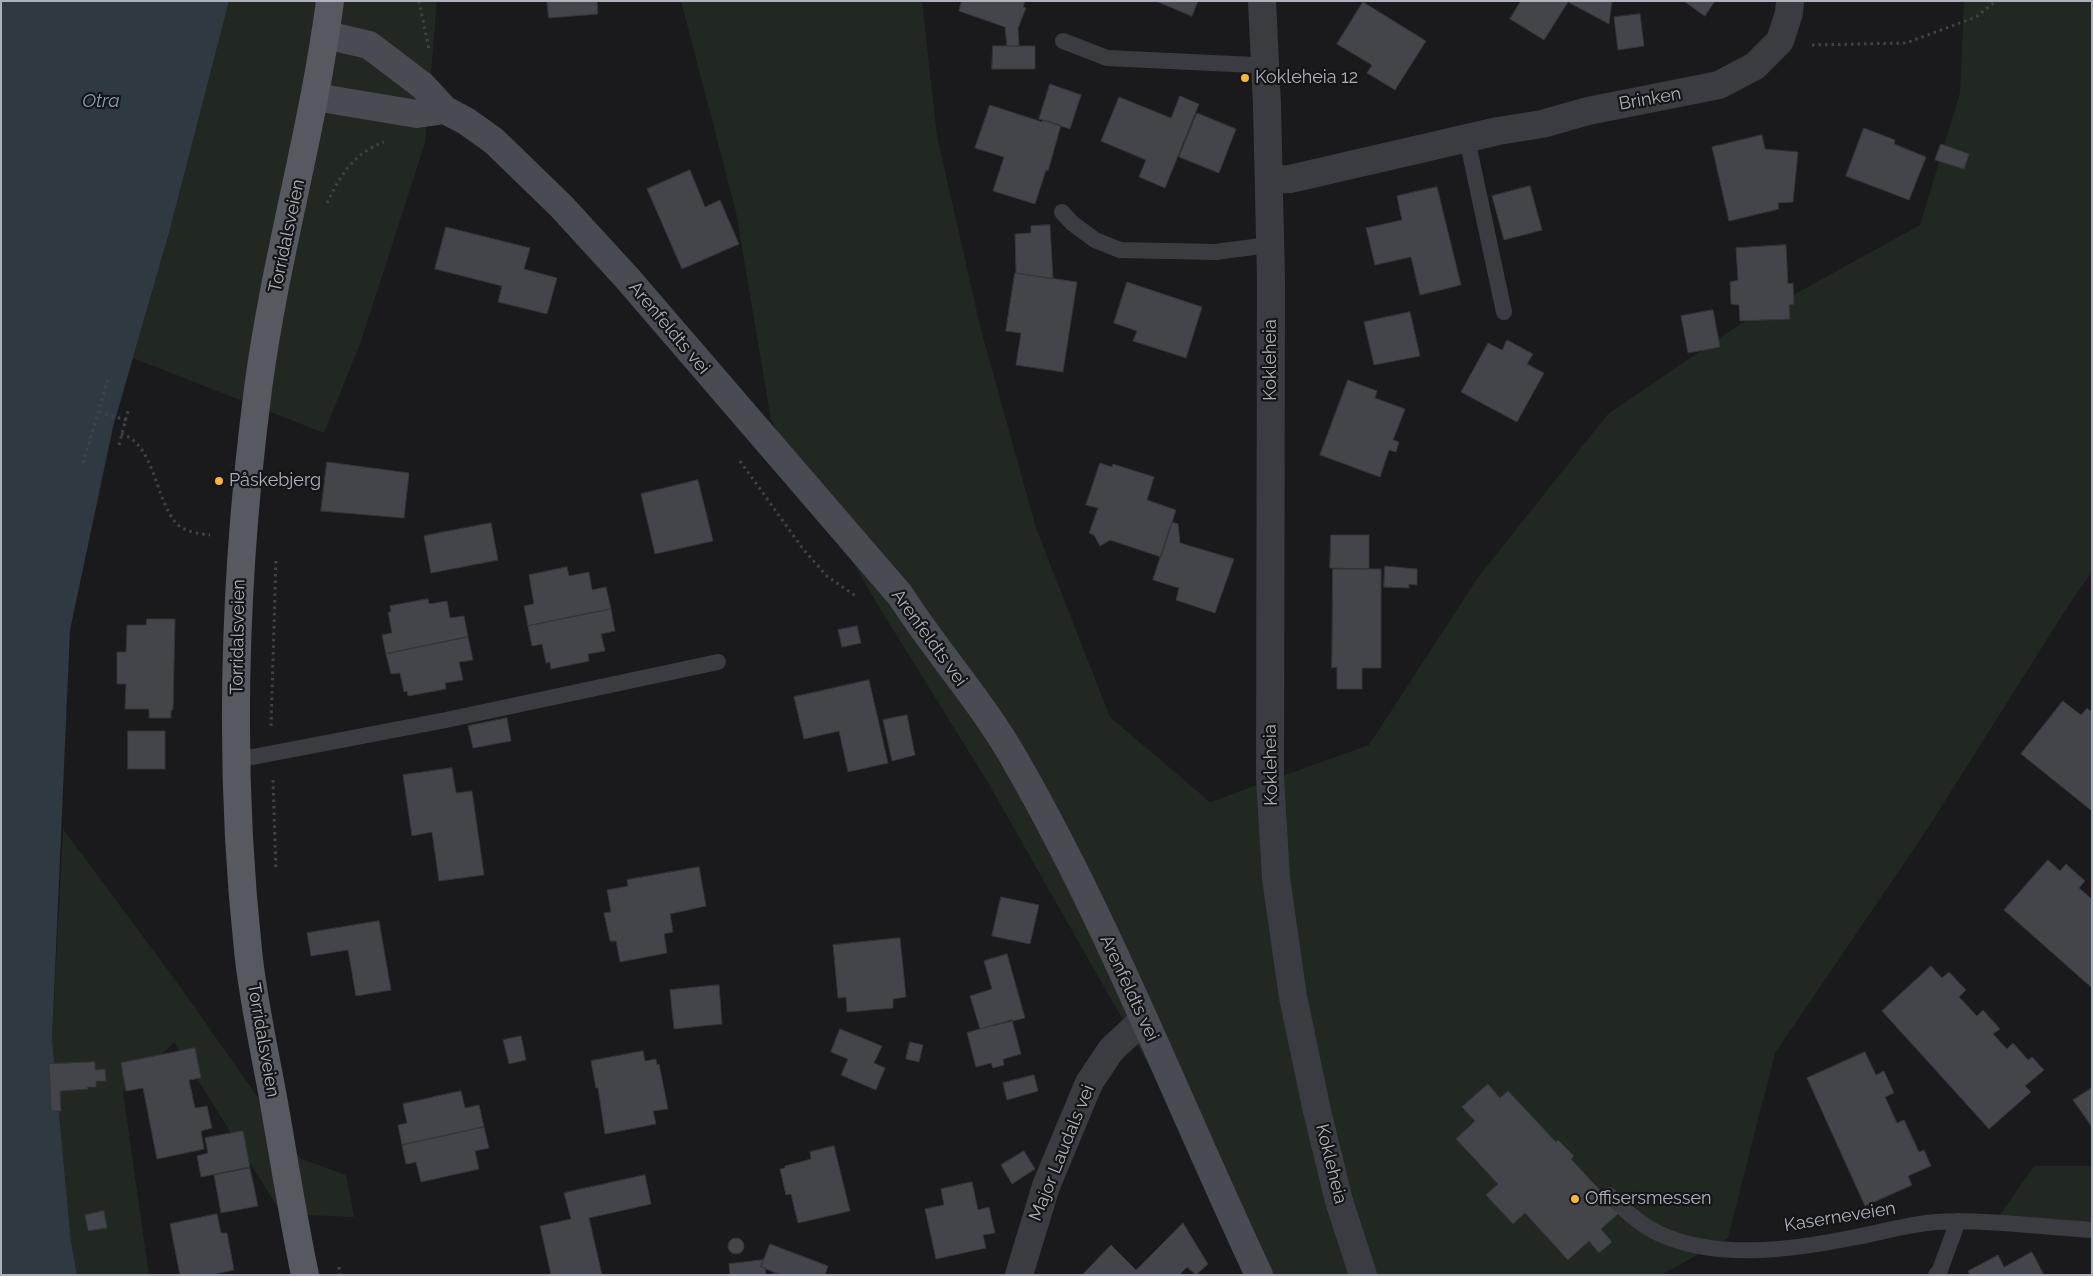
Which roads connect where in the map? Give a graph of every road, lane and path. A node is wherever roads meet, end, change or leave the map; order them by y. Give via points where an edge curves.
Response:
1 (330, 1) edge
2 (419, 1) edge
3 (1262, 1) edge
4 (1790, 1) edge
5 (1996, 1) edge
6 (326, 35) junction
7 (1062, 41) dead end
8 (1780, 42) junction
9 (429, 52) dead end
10 (1265, 63) junction
11 (314, 97) junction
12 (445, 110) junction
13 (1467, 139) junction
14 (392, 140) dead end
15 (1269, 180) junction
16 (325, 212) dead end
17 (1062, 212) dead end
18 (1270, 245) junction
19 (1504, 312) dead end
20 (109, 376) dead end
21 (128, 411) dead end
22 (99, 412) junction
23 (126, 420) junction
24 (122, 434) junction
25 (118, 445) dead end
26 (736, 456) dead end
27 (83, 463) dead end
28 (242, 538) junction
29 (277, 551) dead end
30 (865, 603) dead end
31 (718, 662) dead end
32 (272, 753) junction
33 (237, 760) junction
34 (276, 880) dead end
35 (1143, 1020) junction
36 (1609, 1195) dead end
37 (1958, 1221) junction
38 (2092, 1230) edge
39 (338, 1265) dead end
40 (305, 1275) edge
41 (340, 1275) edge
42 (1019, 1275) edge
43 (1259, 1275) edge
44 (1363, 1275) edge
45 (1936, 1275) edge

1 - 6 main road, Torridalsveien
2 - 9 path
3 - 10 street, Kokleheia
4 - 8 street, Brinken
5 - 8 path via 1976,17 1906,43 1824,46
6 - 11 main road, Torridalsveien
6 - 12 street, Arenfeldts vei via 369,45 423,86
7 - 10 lane via 1107,58
8 - 13 street, Brinken via 1755,66 1719,86
10 - 15 street, Kokleheia
11 - 12 street via 417,114
11 - 28 main road, Torridalsveien via 267,329
12 - 35 street, Arenfeldts vei via 494,141 562,207 900,595 1014,759 1078,879
13 - 15 street, Brinken via 1290,179
13 - 19 lane
14 - 16 path via 359,154 338,181
15 - 18 street, Kokleheia
17 - 18 lane via 1095,240 1120,250 1215,252
18 - 44 street, Kokleheia via 1270,778 1276,878 1293,997 1317,1110 1339,1201
20 - 22 path
21 - 23 path
22 - 23 path
22 - 27 path
23 - 24 path
24 - 25 path
24 - 28 path via 132,437 143,450 167,508 178,525 196,533
26 - 30 path via 802,549 827,576
28 - 33 main road, Torridalsveien
29 - 32 path
31 - 32 lane
32 - 33 lane
32 - 34 path
33 - 40 main road, Torridalsveien via 248,951
35 - 42 street, Major Laudals vei via 1111,1050 1089,1083 1046,1186
35 - 43 street, Arenfeldts vei
36 - 37 lane, Kaserneveien via 1642,1224 1661,1234 1705,1248 1754,1251 1848,1239 1934,1222
37 - 38 lane, Kaserneveien
37 - 45 lane
39 - 41 path

